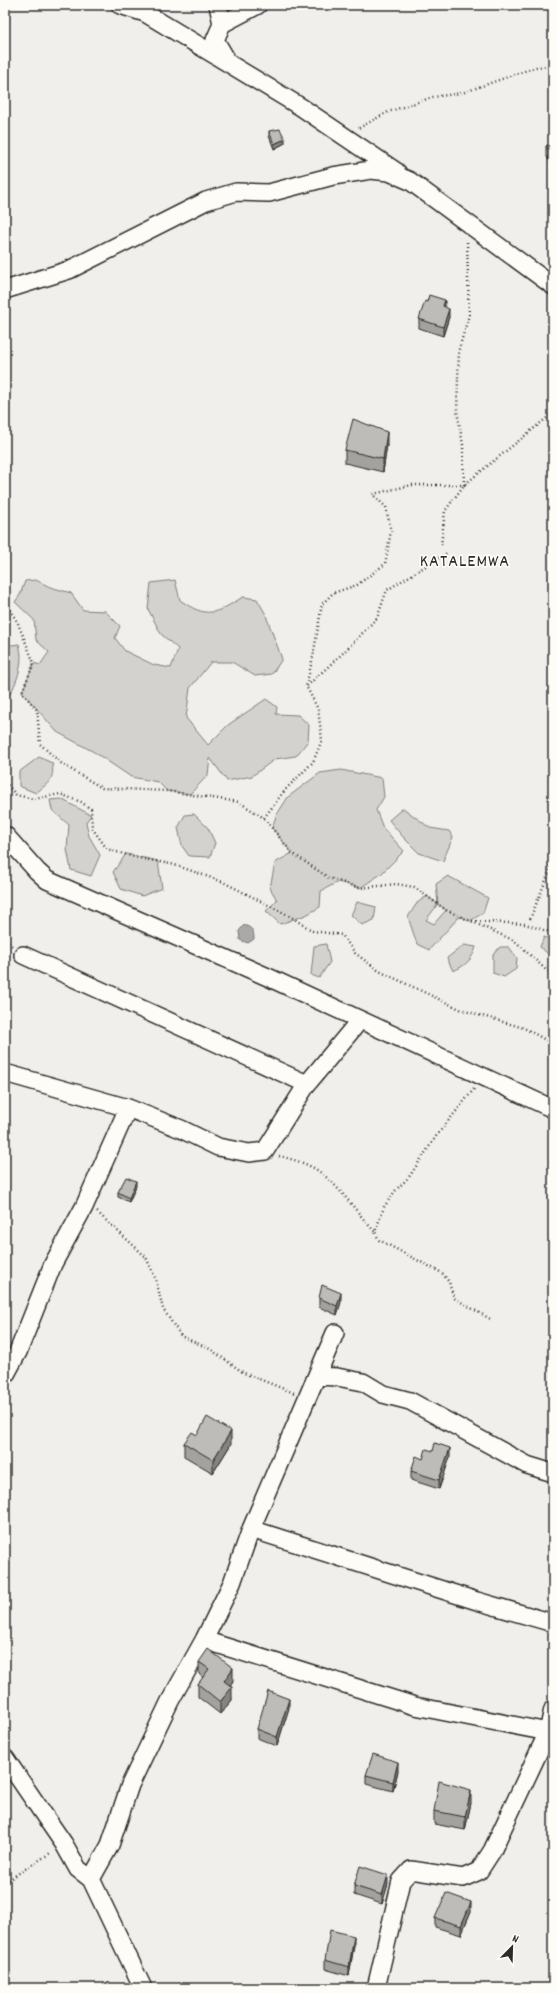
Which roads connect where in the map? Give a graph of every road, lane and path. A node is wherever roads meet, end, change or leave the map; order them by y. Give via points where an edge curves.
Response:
1 (120, 5) edge
2 (218, 5) edge
3 (258, 5) edge
4 (222, 24) junction
5 (228, 63) junction
6 (553, 66) edge
7 (344, 136) junction
8 (410, 181) junction
9 (466, 222) junction
10 (553, 286) edge
11 (5, 290) edge
12 (553, 413) edge
13 (464, 485) junction
14 (442, 545) dead end
15 (447, 553) dead end
16 (5, 602) edge
17 (306, 686) junction
18 (5, 782) edge
19 (264, 818) junction
20 (5, 835) edge
21 (553, 863) edge
22 (530, 919) dead end
23 (470, 921) junction
24 (553, 933) edge
25 (23, 955) dead end
26 (553, 973) edge
27 (360, 1020) junction
28 (553, 1044) edge
29 (5, 1073) edge
30 (486, 1078) junction
31 (307, 1084) junction
32 (128, 1108) junction
33 (553, 1109) edge
34 (264, 1151) junction
35 (87, 1202) junction
36 (375, 1232) junction
37 (492, 1320) dead end
38 (335, 1333) dead end
39 (5, 1376) edge
40 (316, 1376) junction
41 (307, 1398) junction
42 (553, 1473) edge
43 (251, 1529) junction
44 (553, 1624) edge
45 (204, 1640) junction
46 (553, 1709) edge
47 (548, 1732) junction
48 (5, 1758) edge
49 (64, 1844) junction
50 (91, 1879) junction
51 (5, 1882) edge
52 (144, 1988) edge
53 (376, 1988) edge

1 - 5 street via 145,13
2 - 4 street
3 - 4 street
4 - 5 street via 215,40
5 - 7 street
6 - 7 path via 536,67 462,94 433,97 388,112
7 - 8 street
8 - 9 street
8 - 11 street via 389,172 371,170 333,176 268,193 236,192 206,201 69,270
9 - 10 street
9 - 13 path via 469,315 459,349 457,411 463,445
12 - 13 path
13 - 14 path via 445,511
13 - 17 path via 412,485 372,494 386,507 391,531 385,564 357,585 334,593 322,604
15 - 17 path via 386,590 377,618
16 - 19 path via 17,621 34,663 22,692 37,710 40,744 62,764 102,788 167,790 239,802
17 - 19 path via 318,709 322,740 313,762 285,790
18 - 28 path via 16,795 34,799 60,794 91,809 92,828 106,849 175,865 223,882 288,915 313,931 342,935 355,953 379,971 462,1010 524,1028
19 - 23 path via 292,853 329,878 360,888 396,884 414,887 446,910
20 - 27 street via 47,880
21 - 22 path
23 - 24 path via 525,924
23 - 26 path via 516,941 545,969
25 - 31 street
27 - 30 street
27 - 31 street
29 - 32 street
30 - 33 street
30 - 36 path via 470,1093 437,1135 409,1177 394,1191 384,1207
31 - 34 street
32 - 34 street via 218,1147 249,1153
32 - 35 street
34 - 36 path via 294,1159 317,1170 338,1189
35 - 39 street via 53,1264 18,1352
35 - 41 path via 146,1257 156,1280 163,1309 181,1336 210,1349 244,1373
36 - 37 path via 379,1240 442,1273 449,1282 454,1298
38 - 40 street
40 - 41 street
40 - 42 street via 363,1382 383,1394 410,1401 527,1465
41 - 43 street
43 - 44 street
43 - 45 street via 232,1583
45 - 47 street via 415,1706
45 - 50 street via 170,1701 130,1784 110,1845
46 - 47 street
47 - 53 street via 492,1851 478,1871 464,1878 411,1870 401,1881
48 - 49 street
49 - 50 street via 78,1869
49 - 51 path
50 - 52 street

